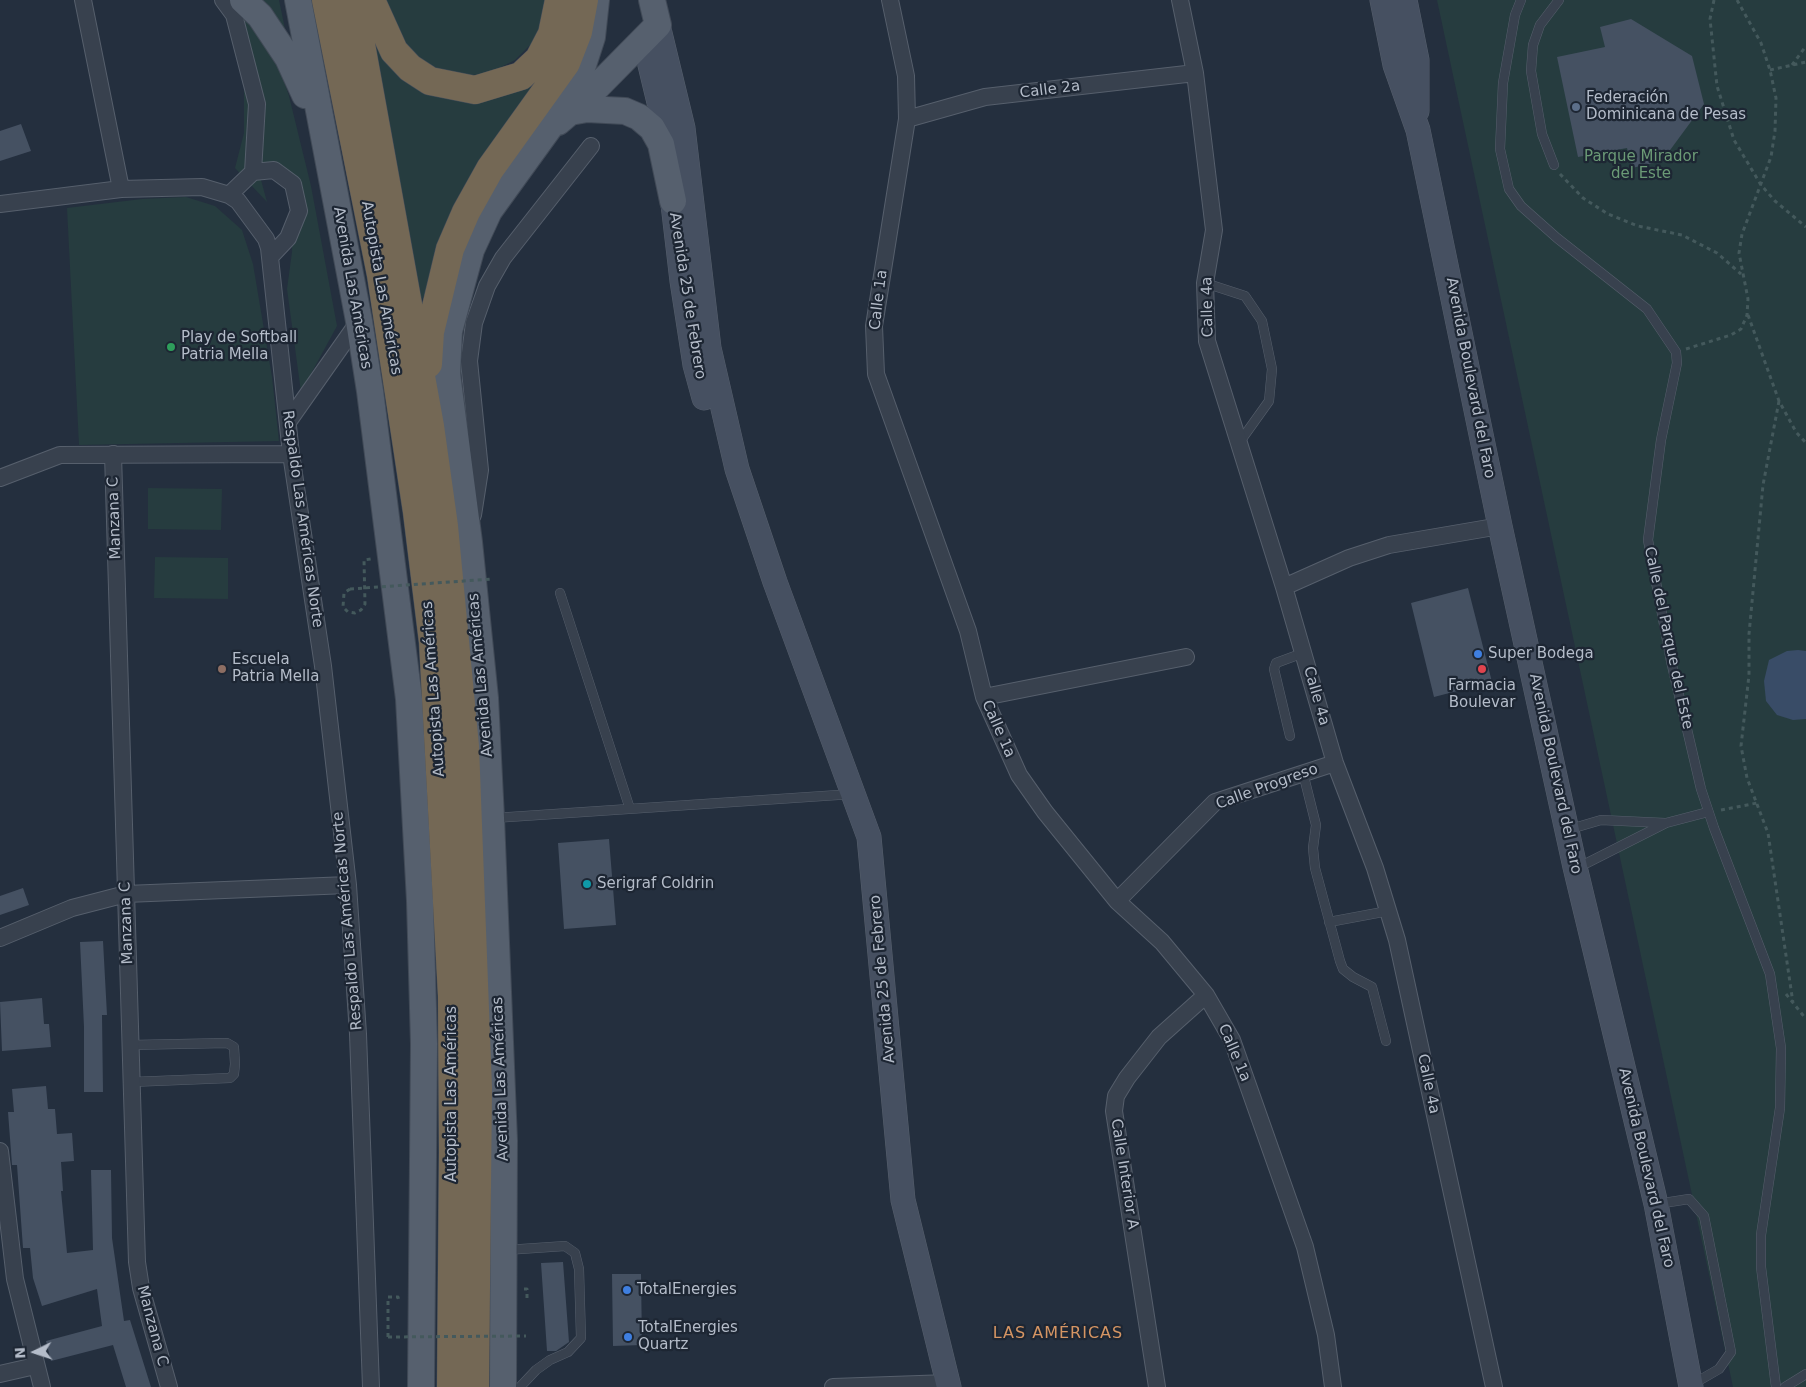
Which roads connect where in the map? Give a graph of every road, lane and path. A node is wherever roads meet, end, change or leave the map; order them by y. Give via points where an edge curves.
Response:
1 (83, 0) edge
2 (223, 0) edge
3 (243, 0) edge
4 (298, 0) edge
5 (326, 0) edge
6 (352, 0) edge
7 (371, 0) edge
8 (559, 0) edge
9 (584, 0) edge
10 (596, 0) edge
11 (634, 0) edge
12 (652, 0) edge
13 (890, 0) edge
14 (1180, 0) edge
15 (1382, 0) edge
16 (1405, 0) edge
17 (1522, 0) edge
18 (1559, 0) edge
19 (1714, 0) edge
20 (1736, 0) edge
21 (651, 33) junction
22 (1806, 46) edge
23 (1806, 62) edge
24 (1792, 65) junction
25 (1770, 70) junction
26 (1195, 73) junction
27 (570, 112) junction
28 (907, 119) junction
29 (549, 128) junction
30 (1418, 130) junction
31 (591, 146) dead end
32 (1554, 165) joint
33 (253, 172) junction
34 (1761, 185) junction
35 (121, 189) junction
36 (229, 195) junction
37 (673, 201) junction
38 (0, 204) edge
39 (1806, 227) edge
40 (344, 242) junction
41 (271, 256) junction
42 (1741, 274) junction
43 (1204, 283) junction
44 (1747, 315) junction
45 (359, 321) junction
46 (1676, 352) junction
47 (1779, 401) junction
48 (288, 422) junction
49 (430, 426) junction
50 (1240, 443) junction
51 (1806, 443) edge
52 (113, 454) junction
53 (291, 454) junction
54 (0, 478) edge
55 (1500, 526) junction
56 (469, 542) junction
57 (364, 560) dead end
58 (492, 579) dead end
59 (775, 582) junction
60 (1284, 587) junction
61 (560, 593) dead end
62 (1303, 653) junction
63 (1186, 657) dead end
64 (984, 697) junction
65 (1290, 736) dead end
66 (1335, 763) junction
67 (1303, 773) junction
68 (854, 794) junction
69 (1757, 803) junction
70 (630, 809) junction
71 (1708, 812) junction
72 (491, 818) junction
73 (1666, 823) junction
74 (1567, 830) junction
75 (1587, 863) dead end
76 (348, 885) junction
77 (126, 894) junction
78 (1117, 901) junction
79 (1388, 911) junction
80 (1329, 922) junction
81 (0, 938) edge
82 (1206, 995) junction
83 (1794, 1004) dead end
84 (1386, 1041) dead end
85 (130, 1045) junction
86 (131, 1082) junction
87 (0, 1151) edge
88 (1656, 1204) junction
89 (4, 1232) edge
90 (504, 1250) junction
91 (398, 1305) dead end
92 (526, 1336) dead end
93 (35, 1366) junction
94 (0, 1374) edge
95 (1806, 1374) edge
96 (948, 1385) edge
97 (1691, 1386) edge
98 (42, 1387) edge
99 (169, 1387) edge
100 (371, 1387) edge
101 (421, 1387) edge
102 (451, 1387) edge
103 (475, 1387) edge
104 (503, 1387) edge
105 (520, 1387) edge
106 (833, 1387) edge
107 (838, 1387) edge
108 (1157, 1387) edge
109 (1332, 1387) edge
110 (1494, 1387) edge
111 (1776, 1387) edge
112 (1785, 1387) edge

1 - 35 street
2 - 33 street via 234,14 257,104
3 - 40 main road via 260,16 288,58 304,90
4 - 40 main road, Avenida Las Américas
5 - 102 highway, Autopista Las Américas via 381,275 417,512 432,642 452,996
6 - 49 highway, Autopista Las Américas
7 - 8 highway via 394,51 410,68 430,81 475,90 521,76 539,59 552,34
9 - 49 highway via 578,32 566,63 490,169 450,249 430,332
10 - 29 main road, Avenida Las Américas via 592,37 583,65
11 - 21 main road, Avenida 25 de Febrero
12 - 21 main road, Avenida 25 de Febrero
13 - 28 street, Calle 1a via 906,76
14 - 26 street, Calle 4a
15 - 30 main road, Avenida Boulevard del Faro via 1395,65
16 - 30 main road, Avenida Boulevard del Faro via 1417,60
17 - 46 lane via 1513,24 1502,83 1500,149 1509,189 1521,206 1557,238 1647,309
18 - 32 lane via 1540,25 1533,45 1531,71 1542,134
19 - 34 path via 1710,19 1717,86 1734,140
20 - 25 path via 1761,43
21 - 27 main road
21 - 37 main road, Avenida 25 de Febrero
21 - 59 main road, Avenida 25 de Febrero via 683,128 708,348 737,469
22 - 24 path
23 - 24 path
24 - 25 path
25 - 34 path via 1776,98 1775,131 1771,157
26 - 28 street, Calle 2a via 985,97
26 - 43 street, Calle 4a via 1214,230
27 - 29 main road
27 - 37 main road via 587,109 625,111 652,128 661,144
28 - 64 street, Calle 1a via 874,326 876,374 968,631
29 - 56 main road, Avenida Las Américas via 489,211 470,250 449,331 447,374
30 - 55 main road, Avenida Boulevard del Faro
31 - 56 street via 503,258 487,286 474,323 469,361 480,470
32 - 42 path via 1583,198 1608,214 1638,226 1682,235 1717,253
33 - 36 street
33 - 41 street via 274,170 293,184 299,211 288,238
34 - 39 path
34 - 42 path via 1742,234 1739,253
35 - 36 street, Respaldo Las Américas Norte via 202,187
35 - 38 street, Respaldo Las Américas Norte
36 - 41 street, Respaldo Las Américas Norte via 242,206 266,239
37 - 59 main road, Avenida 25 de Febrero via 695,365 715,441
40 - 45 main road, Avenida Las Américas
41 - 48 street, Respaldo Las Américas Norte
42 - 44 path via 1748,299
43 - 50 street, Calle 4a via 1208,341
43 - 50 lane via 1245,296 1262,321 1272,369 1269,401
44 - 46 path via 1741,329 1731,335
44 - 47 path
45 - 48 street
45 - 101 main road, Avenida Las Américas via 410,708 424,1044
46 - 71 lane, Calle del Parque del Este via 1648,540 1671,661
47 - 51 path
47 - 69 path via 1763,486 1741,746 1747,778
48 - 53 street, Respaldo Las Américas Norte
49 - 103 highway, Autopista Las Américas via 444,526 465,746 478,1088
50 - 60 street, Calle 4a
52 - 53 street
52 - 54 street via 60,455
52 - 77 street, Manzana C
53 - 76 street, Respaldo Las Américas Norte via 323,666
55 - 60 street via 1389,545 1349,558
55 - 74 main road, Avenida Boulevard del Faro
56 - 72 main road, Avenida Las Américas via 485,698
57 - 58 path, bridge via 365,604 355,613 348,612 343,606 344,593 350,589
59 - 68 main road, Avenida 25 de Febrero
60 - 62 street, Calle 4a
61 - 70 lane
62 - 65 lane via 1276,663 1274,669
62 - 66 street, Calle 4a
63 - 64 street
64 - 78 street, Calle 1a via 1019,775
66 - 67 street, Calle Progreso
66 - 79 street, Calle 4a
67 - 78 street, Calle Progreso via 1215,802
67 - 80 lane via 1316,825 1315,868
68 - 70 lane
68 - 96 main road, Avenida 25 de Febrero via 869,838 873,863 902,1200
69 - 71 path
69 - 83 path via 1775,865
70 - 72 lane
71 - 73 lane
71 - 111 lane, Calle del Parque del Este via 1770,974 1781,1048 1780,1108 1761,1235 1761,1267
72 - 90 main road, Avenida Las Américas via 504,1141
73 - 74 lane via 1601,820
73 - 75 lane
74 - 88 main road, Avenida Boulevard del Faro
76 - 77 street
76 - 100 street, Respaldo Las Américas Norte via 358,1034
77 - 81 street via 72,908
77 - 85 street, Manzana C
78 - 82 street, Calle 1a via 1162,942
79 - 80 lane
79 - 110 street, Calle 4a
80 - 84 lane via 1343,969 1372,987
82 - 108 street, Calle Interior A via 1158,1037 1116,1096 1114,1111
82 - 109 street, Calle 1a via 1232,1040 1305,1247 1326,1336
85 - 86 street, Manzana C
85 - 86 lane via 227,1043 234,1047 235,1064 230,1078
86 - 99 street, Manzana C via 137,1262 141,1288
87 - 89 street
88 - 97 main road, Avenida Boulevard del Faro
88 - 97 lane via 1689,1200 1704,1216 1731,1352 1719,1369
89 - 93 street
90 - 104 main road, Avenida Las Américas
90 - 105 lane via 565,1246 576,1253 579,1270 581,1338 568,1352 536,1370
91 - 92 path, bridge via 398,1297 388,1297 388,1337
93 - 94 street
93 - 98 street
95 - 112 lane
96 - 107 street
106 - 107 street

